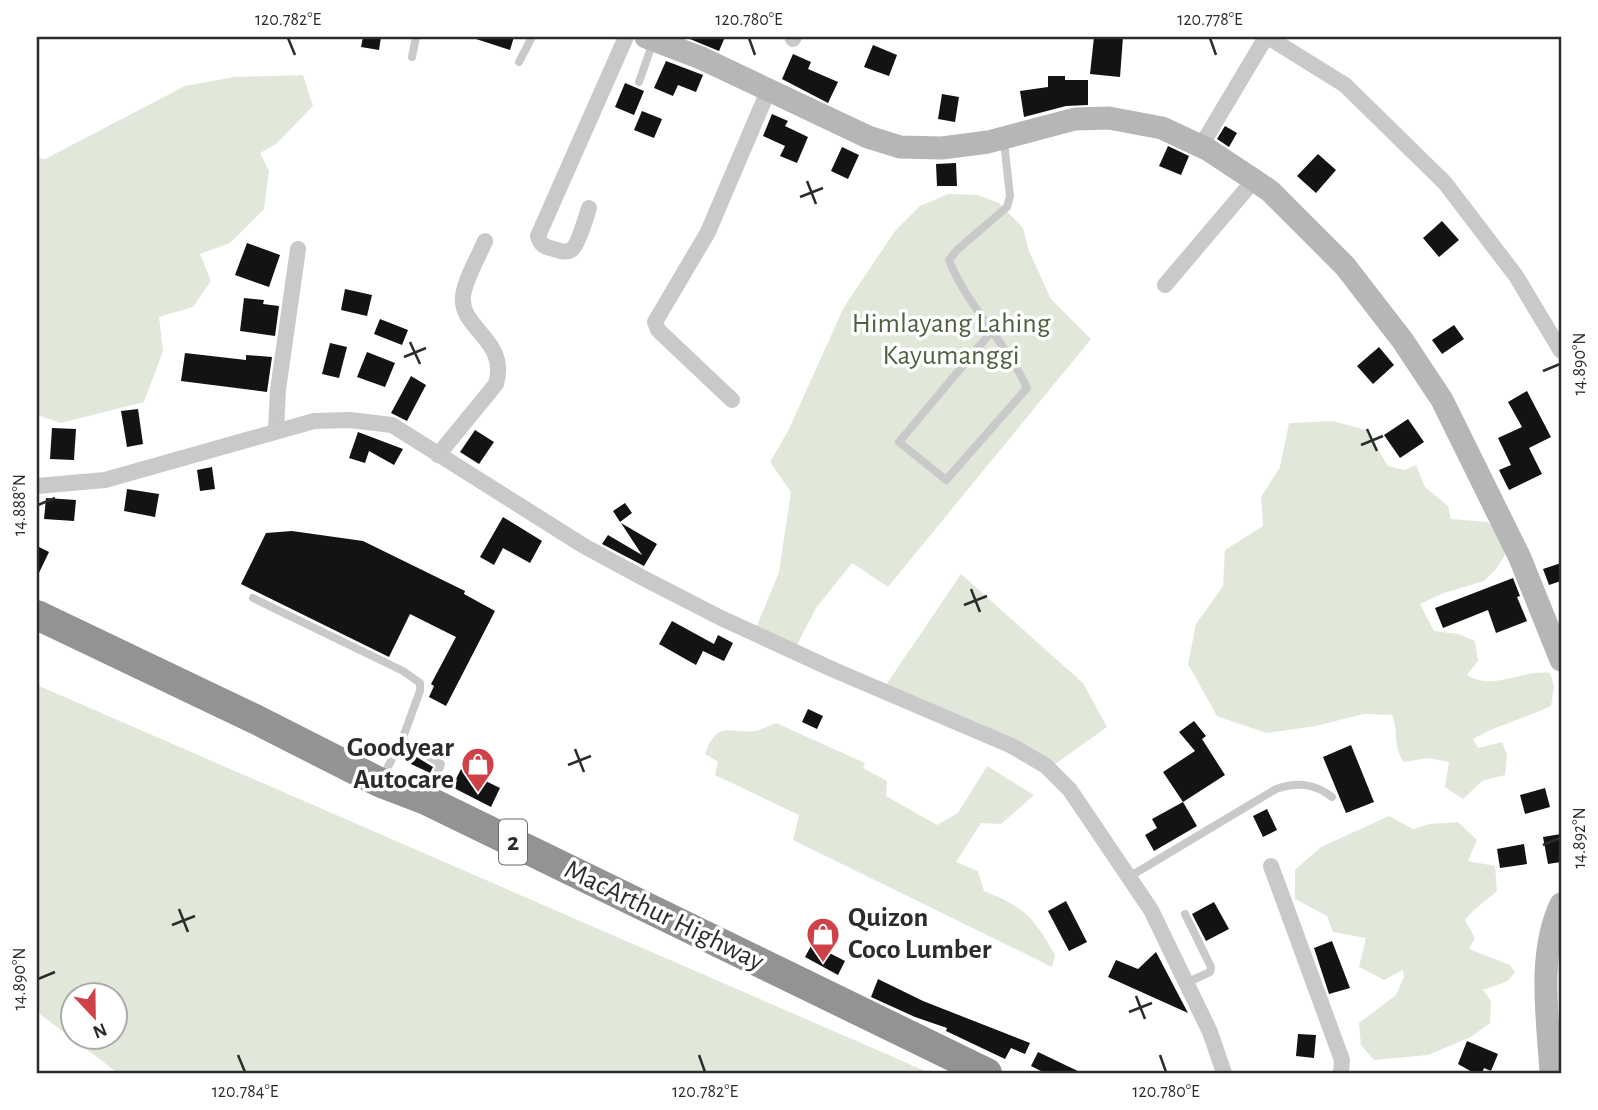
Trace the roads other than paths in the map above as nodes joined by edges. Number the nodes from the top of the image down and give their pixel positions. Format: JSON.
{"nodes":[{"id":1,"x":416,"y":37,"type":"edge"},
{"id":2,"x":532,"y":37,"type":"edge"},
{"id":3,"x":626,"y":37,"type":"edge"},
{"id":4,"x":1267,"y":37,"type":"edge"},
{"id":5,"x":656,"y":39,"type":"edge"},
{"id":6,"x":412,"y":57,"type":"dead end"},
{"id":7,"x":519,"y":62,"type":"dead end"},
{"id":8,"x":639,"y":82,"type":"dead end"},
{"id":9,"x":769,"y":89,"type":"junction"},
{"id":10,"x":1003,"y":138,"type":"junction"},
{"id":11,"x":1201,"y":146,"type":"junction"},
{"id":12,"x":1254,"y":180,"type":"junction"},
{"id":13,"x":589,"y":208,"type":"dead end"},
{"id":14,"x":485,"y":241,"type":"dead end"},
{"id":15,"x":298,"y":249,"type":"dead end"},
{"id":16,"x":1165,"y":285,"type":"dead end"},
{"id":17,"x":992,"y":331,"type":"junction"},
{"id":18,"x":1561,"y":351,"type":"edge"},
{"id":19,"x":732,"y":400,"type":"dead end"},
{"id":20,"x":276,"y":430,"type":"junction"},
{"id":21,"x":438,"y":455,"type":"junction"},
{"id":22,"x":37,"y":486,"type":"edge"},
{"id":23,"x":253,"y":598,"type":"dead end"},
{"id":24,"x":37,"y":615,"type":"edge"},
{"id":25,"x":1561,"y":660,"type":"edge"},
{"id":26,"x":402,"y":740,"type":"junction"},
{"id":27,"x":379,"y":782,"type":"junction"},
{"id":28,"x":1332,"y":797,"type":"dead end"},
{"id":29,"x":426,"y":800,"type":"junction"},
{"id":30,"x":1271,"y":866,"type":"dead end"},
{"id":31,"x":1129,"y":877,"type":"junction"},
{"id":32,"x":1561,"y":904,"type":"edge"},
{"id":33,"x":1185,"y":914,"type":"dead end"},
{"id":34,"x":1186,"y":983,"type":"junction"},
{"id":35,"x":987,"y":1073,"type":"edge"},
{"id":36,"x":1224,"y":1073,"type":"edge"},
{"id":37,"x":1341,"y":1073,"type":"edge"},
{"id":38,"x":1551,"y":1073,"type":"edge"}],
"edges":[{"from":1,"to":6,"type":"lane"},
{"from":2,"to":7,"type":"lane"},
{"from":3,"to":13,"type":"street"},
{"from":4,"to":11,"type":"street"},
{"from":4,"to":18,"type":"street"},
{"from":5,"to":8,"type":"lane"},
{"from":5,"to":9,"type":"street"},
{"from":9,"to":10,"type":"street"},
{"from":9,"to":19,"type":"street"},
{"from":10,"to":11,"type":"street"},
{"from":10,"to":17,"type":"lane"},
{"from":11,"to":12,"type":"street"},
{"from":12,"to":16,"type":"street"},
{"from":12,"to":25,"type":"street"},
{"from":14,"to":21,"type":"street"},
{"from":15,"to":20,"type":"street"},
{"from":17,"to":17,"type":"lane"},
{"from":20,"to":21,"type":"street"},
{"from":20,"to":22,"type":"street"},
{"from":21,"to":31,"type":"street"},
{"from":23,"to":26,"type":"lane"},
{"from":24,"to":27,"type":"highway","name":"MacArthur Highway","number":"2"},
{"from":26,"to":27,"type":"lane"},
{"from":26,"to":29,"type":"lane"},
{"from":27,"to":29,"type":"highway","name":"MacArthur Highway","number":"2"},
{"from":28,"to":31,"type":"lane"},
{"from":29,"to":35,"type":"highway","name":"MacArthur Highway","number":"2"},
{"from":30,"to":37,"type":"street"},
{"from":31,"to":34,"type":"street"},
{"from":32,"to":38,"type":"street"},
{"from":33,"to":34,"type":"lane"},
{"from":34,"to":36,"type":"street"}]}
